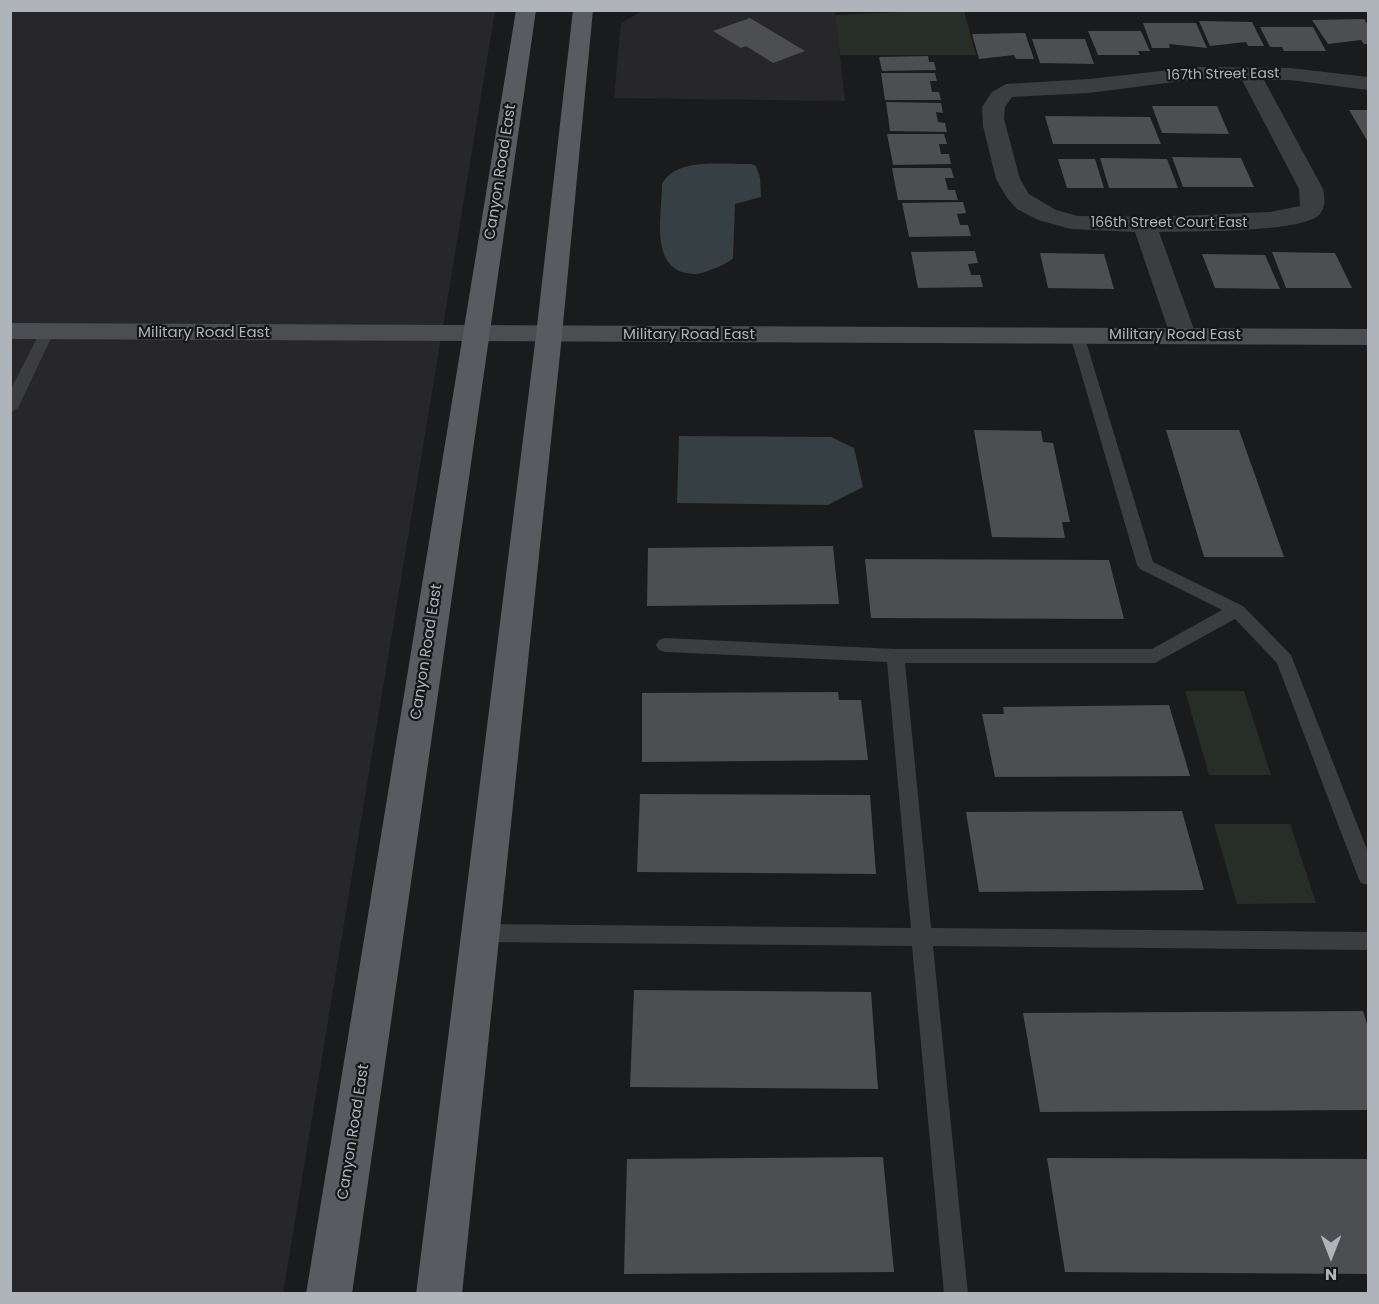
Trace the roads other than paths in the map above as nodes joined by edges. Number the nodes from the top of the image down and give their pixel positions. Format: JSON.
{"nodes":[{"id":1,"x":526,"y":10,"type":"edge"},
{"id":2,"x":582,"y":10,"type":"edge"},
{"id":3,"x":1249,"y":73,"type":"junction"},
{"id":4,"x":1368,"y":84,"type":"edge"},
{"id":5,"x":1039,"y":211,"type":"joint"},
{"id":6,"x":1144,"y":223,"type":"junction"},
{"id":7,"x":10,"y":332,"type":"edge"},
{"id":8,"x":47,"y":332,"type":"junction"},
{"id":9,"x":476,"y":334,"type":"junction"},
{"id":10,"x":549,"y":335,"type":"junction"},
{"id":11,"x":1077,"y":335,"type":"junction"},
{"id":12,"x":1183,"y":335,"type":"junction"},
{"id":13,"x":1368,"y":337,"type":"edge"},
{"id":14,"x":10,"y":408,"type":"edge"},
{"id":15,"x":1237,"y":610,"type":"junction"},
{"id":16,"x":665,"y":645,"type":"dead end"},
{"id":17,"x":895,"y":656,"type":"junction"},
{"id":18,"x":1368,"y":877,"type":"edge"},
{"id":19,"x":480,"y":933,"type":"junction"},
{"id":20,"x":923,"y":937,"type":"junction"},
{"id":21,"x":1368,"y":941,"type":"edge"},
{"id":22,"x":329,"y":1293,"type":"edge"},
{"id":23,"x":439,"y":1293,"type":"edge"},
{"id":24,"x":956,"y":1293,"type":"edge"}],
"edges":[{"from":1,"to":9,"type":"main road","name":"Canyon Road East"},
{"from":2,"to":10,"type":"main road"},
{"from":3,"to":4,"type":"street","name":"167th Street East"},
{"from":3,"to":5,"type":"street","name":"167th Street East"},
{"from":3,"to":6,"type":"street","name":"166th Street Court East"},
{"from":5,"to":6,"type":"street","name":"166th Street Court East"},
{"from":6,"to":12,"type":"street"},
{"from":7,"to":8,"type":"street","name":"Military Road East"},
{"from":8,"to":9,"type":"street","name":"Military Road East"},
{"from":8,"to":14,"type":"lane"},
{"from":9,"to":10,"type":"street","name":"Military Road East"},
{"from":9,"to":22,"type":"main road","name":"Canyon Road East"},
{"from":10,"to":11,"type":"street","name":"Military Road East"},
{"from":10,"to":19,"type":"main road"},
{"from":11,"to":12,"type":"street","name":"Military Road East"},
{"from":11,"to":15,"type":"lane"},
{"from":12,"to":13,"type":"street","name":"Military Road East"},
{"from":15,"to":17,"type":"lane"},
{"from":15,"to":18,"type":"lane"},
{"from":16,"to":17,"type":"lane"},
{"from":17,"to":20,"type":"lane"},
{"from":19,"to":20,"type":"lane"},
{"from":19,"to":23,"type":"main road"},
{"from":20,"to":21,"type":"lane"},
{"from":20,"to":24,"type":"lane"}]}
